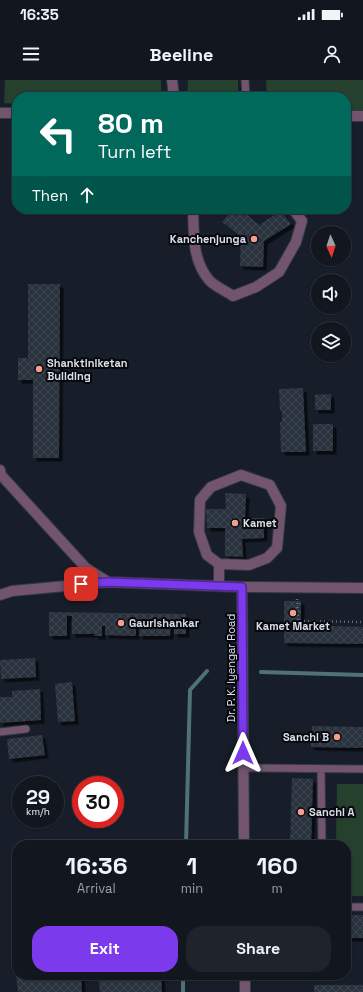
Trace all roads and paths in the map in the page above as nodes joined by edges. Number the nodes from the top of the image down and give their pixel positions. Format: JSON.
{"nodes":[{"id":1,"x":172,"y":80,"type":"edge"},
{"id":2,"x":245,"y":80,"type":"edge"},
{"id":3,"x":173,"y":92,"type":"edge"},
{"id":4,"x":246,"y":92,"type":"edge"},
{"id":5,"x":0,"y":113,"type":"edge"},
{"id":6,"x":12,"y":113,"type":"edge"},
{"id":7,"x":351,"y":116,"type":"edge"},
{"id":8,"x":363,"y":116,"type":"edge"},
{"id":9,"x":193,"y":214,"type":"edge"},
{"id":10,"x":297,"y":214,"type":"edge"},
{"id":11,"x":0,"y":470,"type":"edge"},
{"id":12,"x":219,"y":564,"type":"junction"},
{"id":13,"x":108,"y":582,"type":"junction"},
{"id":14,"x":218,"y":586,"type":"junction"},
{"id":15,"x":242,"y":587,"type":"junction"},
{"id":16,"x":363,"y":588,"type":"edge"},
{"id":17,"x":0,"y":595,"type":"edge"},
{"id":18,"x":297,"y":595,"type":"dead end"},
{"id":19,"x":363,"y":622,"type":"edge"},
{"id":20,"x":26,"y":729,"type":"dead end"},
{"id":21,"x":0,"y":732,"type":"edge"},
{"id":22,"x":243,"y":768,"type":"junction"},
{"id":23,"x":322,"y":769,"type":"junction"},
{"id":24,"x":363,"y":770,"type":"edge"},
{"id":25,"x":244,"y":840,"type":"edge"},
{"id":26,"x":322,"y":840,"type":"edge"},
{"id":27,"x":351,"y":907,"type":"edge"},
{"id":28,"x":363,"y":907,"type":"edge"},
{"id":29,"x":245,"y":980,"type":"edge"},
{"id":30,"x":245,"y":992,"type":"edge"}],
"edges":[{"from":1,"to":3,"type":"street"},
{"from":2,"to":4,"type":"lane"},
{"from":5,"to":6,"type":"street"},
{"from":7,"to":8,"type":"street"},
{"from":9,"to":10,"type":"street"},
{"from":11,"to":13,"type":"street"},
{"from":12,"to":12,"type":"street"},
{"from":12,"to":14,"type":"street"},
{"from":13,"to":14,"type":"street"},
{"from":13,"to":17,"type":"street"},
{"from":14,"to":15,"type":"street"},
{"from":15,"to":16,"type":"street"},
{"from":15,"to":22,"type":"street","name":"Dr. P. K. Iyengar Road"},
{"from":18,"to":19,"type":"path"},
{"from":20,"to":21,"type":"lane"},
{"from":22,"to":23,"type":"lane"},
{"from":22,"to":25,"type":"street","name":"Dr. P. K. Iyengar Road"},
{"from":23,"to":24,"type":"lane"},
{"from":23,"to":26,"type":"lane"},
{"from":27,"to":28,"type":"lane"},
{"from":29,"to":30,"type":"street"}]}
